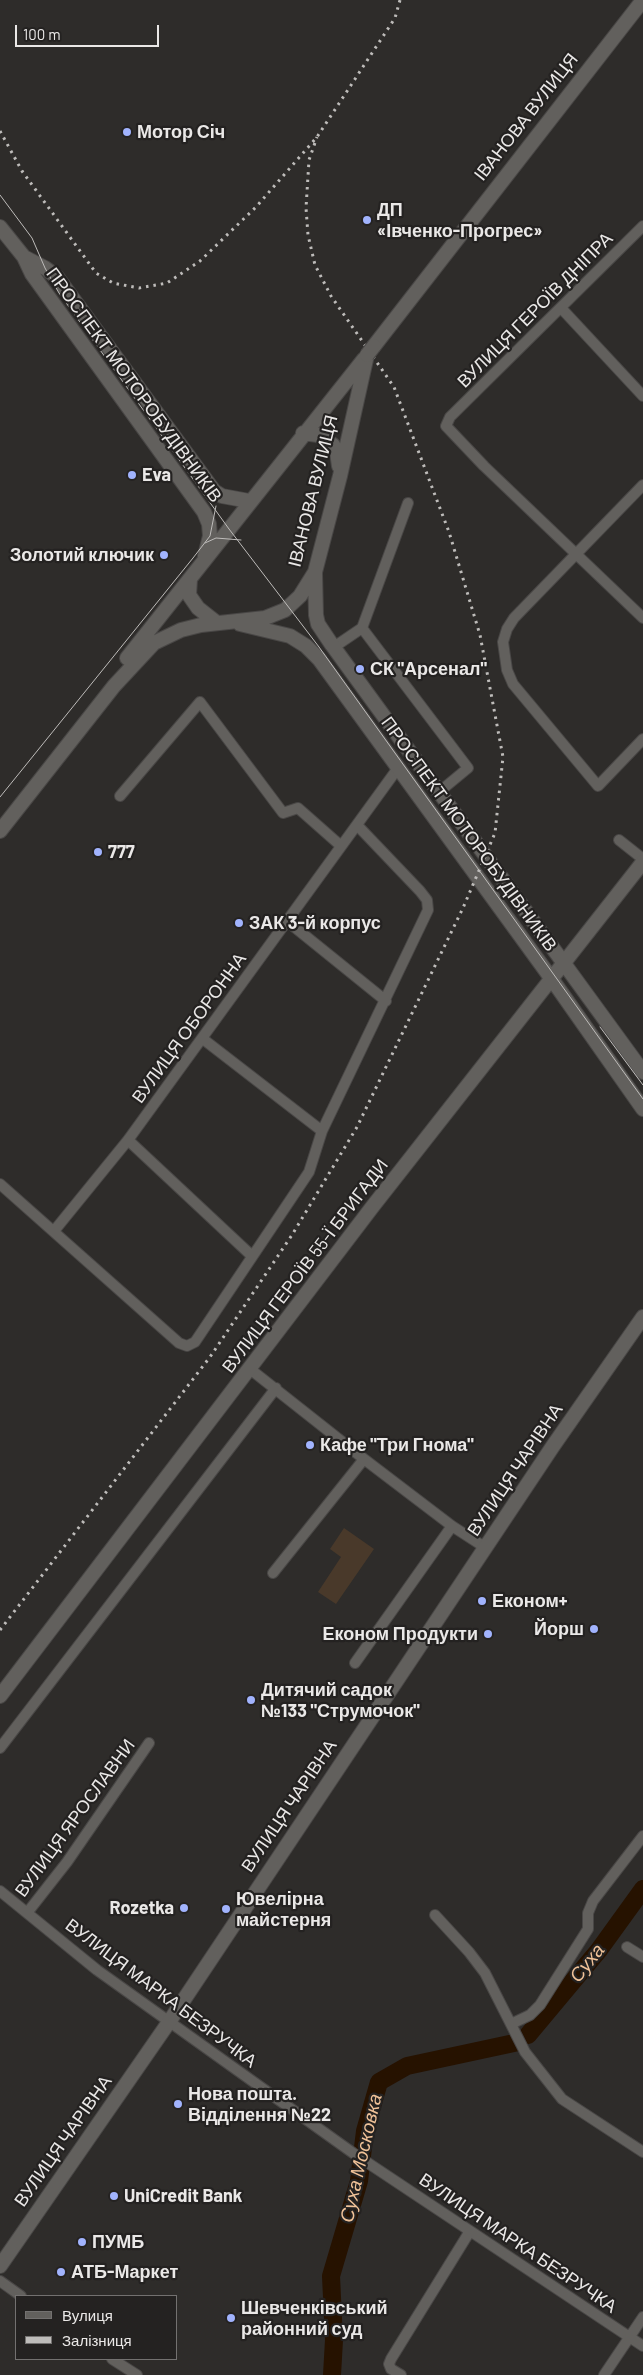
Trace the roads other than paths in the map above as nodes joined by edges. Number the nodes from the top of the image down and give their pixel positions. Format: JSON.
{"nodes":[{"id":1,"x":643,"y":0,"type":"edge"},
{"id":2,"x":643,"y":226,"type":"edge"},
{"id":3,"x":0,"y":227,"type":"edge"},
{"id":4,"x":24,"y":258,"type":"junction"},
{"id":5,"x":68,"y":291,"type":"junction"},
{"id":6,"x":53,"y":304,"type":"junction"},
{"id":7,"x":562,"y":309,"type":"junction"},
{"id":8,"x":371,"y":350,"type":"junction"},
{"id":9,"x":643,"y":396,"type":"edge"},
{"id":10,"x":304,"y":433,"type":"junction"},
{"id":11,"x":340,"y":476,"type":"junction"},
{"id":12,"x":643,"y":486,"type":"edge"},
{"id":13,"x":250,"y":501,"type":"junction"},
{"id":14,"x":408,"y":503,"type":"dead end"},
{"id":15,"x":576,"y":553,"type":"junction"},
{"id":16,"x":202,"y":564,"type":"junction"},
{"id":17,"x":315,"y":572,"type":"junction"},
{"id":18,"x":190,"y":579,"type":"junction"},
{"id":19,"x":643,"y":618,"type":"edge"},
{"id":20,"x":217,"y":623,"type":"junction"},
{"id":21,"x":235,"y":623,"type":"junction"},
{"id":22,"x":362,"y":628,"type":"junction"},
{"id":23,"x":334,"y":647,"type":"junction"},
{"id":24,"x":643,"y":739,"type":"edge"},
{"id":25,"x":398,"y":768,"type":"junction"},
{"id":26,"x":439,"y":792,"type":"junction"},
{"id":27,"x":120,"y":796,"type":"dead end"},
{"id":28,"x":0,"y":818,"type":"edge"},
{"id":29,"x":357,"y":825,"type":"junction"},
{"id":30,"x":0,"y":831,"type":"edge"},
{"id":31,"x":619,"y":840,"type":"dead end"},
{"id":32,"x":341,"y":846,"type":"junction"},
{"id":33,"x":643,"y":861,"type":"edge"},
{"id":34,"x":287,"y":921,"type":"junction"},
{"id":35,"x":565,"y":963,"type":"junction"},
{"id":36,"x":550,"y":978,"type":"junction"},
{"id":37,"x":386,"y":1001,"type":"junction"},
{"id":38,"x":203,"y":1039,"type":"junction"},
{"id":39,"x":643,"y":1072,"type":"edge"},
{"id":40,"x":643,"y":1109,"type":"edge"},
{"id":41,"x":322,"y":1132,"type":"junction"},
{"id":42,"x":128,"y":1140,"type":"junction"},
{"id":43,"x":0,"y":1184,"type":"edge"},
{"id":44,"x":54,"y":1231,"type":"junction"},
{"id":45,"x":252,"y":1256,"type":"junction"},
{"id":46,"x":643,"y":1317,"type":"edge"},
{"id":47,"x":250,"y":1369,"type":"junction"},
{"id":48,"x":276,"y":1388,"type":"junction"},
{"id":49,"x":364,"y":1459,"type":"junction"},
{"id":50,"x":452,"y":1526,"type":"junction"},
{"id":51,"x":486,"y":1548,"type":"junction"},
{"id":52,"x":273,"y":1573,"type":"dead end"},
{"id":53,"x":355,"y":1663,"type":"dead end"},
{"id":54,"x":0,"y":1696,"type":"edge"},
{"id":55,"x":150,"y":1743,"type":"dead end"},
{"id":56,"x":0,"y":1748,"type":"edge"},
{"id":57,"x":643,"y":1836,"type":"edge"},
{"id":58,"x":0,"y":1891,"type":"edge"},
{"id":59,"x":27,"y":1913,"type":"junction"},
{"id":60,"x":435,"y":1915,"type":"dead end"},
{"id":61,"x":627,"y":1947,"type":"dead end"},
{"id":62,"x":643,"y":1957,"type":"edge"},
{"id":63,"x":169,"y":2022,"type":"junction"},
{"id":64,"x":512,"y":2024,"type":"junction"},
{"id":65,"x":643,"y":2152,"type":"edge"},
{"id":66,"x":470,"y":2231,"type":"junction"},
{"id":67,"x":0,"y":2266,"type":"edge"},
{"id":68,"x":0,"y":2281,"type":"edge"},
{"id":69,"x":21,"y":2295,"type":"edge"},
{"id":70,"x":643,"y":2317,"type":"edge"},
{"id":71,"x":629,"y":2337,"type":"junction"},
{"id":72,"x":643,"y":2346,"type":"edge"},
{"id":73,"x":114,"y":2360,"type":"edge"},
{"id":74,"x":137,"y":2375,"type":"edge"},
{"id":75,"x":401,"y":2375,"type":"edge"},
{"id":76,"x":604,"y":2375,"type":"edge"}],
"edges":[{"from":1,"to":8,"type":"main road","name":"ІВАНОВА ВУЛИЦЯ"},
{"from":2,"to":7,"type":"street","name":"ВУЛИЦЯ ГЕРОЇВ ДНІПРА"},
{"from":3,"to":4,"type":"main road","name":"ПРОСПЕКТ МОТОРОБУДІВНИКІВ"},
{"from":4,"to":5,"type":"main road","name":"ПРОСПЕКТ МОТОРОБУДІВНИКІВ"},
{"from":4,"to":6,"type":"main road","name":"ПРОСПЕКТ МОТОРОБУДІВНИКІВ"},
{"from":5,"to":6,"type":"main road"},
{"from":5,"to":13,"type":"main road","name":"ПРОСПЕКТ МОТОРОБУДІВНИКІВ"},
{"from":6,"to":16,"type":"main road","name":"ПРОСПЕКТ МОТОРОБУДІВНИКІВ"},
{"from":7,"to":9,"type":"street"},
{"from":7,"to":15,"type":"street","name":"ВУЛИЦЯ ГЕРОЇВ ДНІПРА"},
{"from":8,"to":10,"type":"main road","name":"ІВАНОВА ВУЛИЦЯ"},
{"from":8,"to":11,"type":"main road","name":"ІВАНОВА ВУЛИЦЯ"},
{"from":10,"to":11,"type":"main road"},
{"from":10,"to":13,"type":"main road","name":"ІВАНОВА ВУЛИЦЯ"},
{"from":11,"to":17,"type":"main road","name":"ІВАНОВА ВУЛИЦЯ"},
{"from":12,"to":15,"type":"street"},
{"from":13,"to":16,"type":"main road","name":"ІВАНОВА ВУЛИЦЯ"},
{"from":14,"to":22,"type":"street"},
{"from":15,"to":19,"type":"street"},
{"from":15,"to":24,"type":"street"},
{"from":16,"to":18,"type":"main road","name":"ІВАНОВА ВУЛИЦЯ"},
{"from":17,"to":21,"type":"main road","name":"ІВАНОВА ВУЛИЦЯ"},
{"from":17,"to":23,"type":"main road","name":"ПРОСПЕКТ МОТОРОБУДІВНИКІВ"},
{"from":18,"to":20,"type":"main road"},
{"from":18,"to":28,"type":"main road","name":"ІВАНОВА ВУЛИЦЯ"},
{"from":20,"to":21,"type":"main road","name":"ІВАНОВА ВУЛИЦЯ"},
{"from":20,"to":30,"type":"main road","name":"ІВАНОВА ВУЛИЦЯ"},
{"from":21,"to":25,"type":"main road","name":"ПРОСПЕКТ МОТОРОБУДІВНИКІВ"},
{"from":22,"to":23,"type":"street"},
{"from":22,"to":26,"type":"street"},
{"from":23,"to":26,"type":"main road","name":"ПРОСПЕКТ МОТОРОБУДІВНИКІВ"},
{"from":25,"to":29,"type":"street","name":"ВУЛИЦЯ ОБОРОННА"},
{"from":25,"to":36,"type":"main road","name":"ПРОСПЕКТ МОТОРОБУДІВНИКІВ"},
{"from":26,"to":35,"type":"main road","name":"ПРОСПЕКТ МОТОРОБУДІВНИКІВ"},
{"from":27,"to":32,"type":"street"},
{"from":29,"to":32,"type":"street","name":"ВУЛИЦЯ ОБОРОННА"},
{"from":29,"to":37,"type":"street"},
{"from":31,"to":33,"type":"street"},
{"from":32,"to":34,"type":"street","name":"ВУЛИЦЯ ОБОРОННА"},
{"from":33,"to":35,"type":"main road","name":"ВУЛИЦЯ ГЕРОЇВ 55-Ї БРИГАДИ"},
{"from":34,"to":37,"type":"street"},
{"from":34,"to":38,"type":"street","name":"ВУЛИЦЯ ОБОРОННА"},
{"from":35,"to":36,"type":"main road","name":"ВУЛИЦЯ ГЕРОЇВ 55-Ї БРИГАДИ"},
{"from":35,"to":39,"type":"main road","name":"ПРОСПЕКТ МОТОРОБУДІВНИКІВ"},
{"from":36,"to":40,"type":"main road","name":"ПРОСПЕКТ МОТОРОБУДІВНИКІВ"},
{"from":36,"to":47,"type":"main road","name":"ВУЛИЦЯ ГЕРОЇВ 55-Ї БРИГАДИ"},
{"from":37,"to":41,"type":"street"},
{"from":38,"to":41,"type":"street"},
{"from":38,"to":42,"type":"street","name":"ВУЛИЦЯ ОБОРОННА"},
{"from":41,"to":45,"type":"street"},
{"from":42,"to":44,"type":"street","name":"ВУЛИЦЯ ОБОРОННА"},
{"from":42,"to":45,"type":"street"},
{"from":43,"to":44,"type":"street"},
{"from":44,"to":45,"type":"street"},
{"from":46,"to":51,"type":"main road","name":"ВУЛИЦЯ ЧАРІВНА"},
{"from":47,"to":48,"type":"street"},
{"from":47,"to":54,"type":"main road","name":"ВУЛИЦЯ ГЕРОЇВ 55-Ї БРИГАДИ"},
{"from":48,"to":49,"type":"street"},
{"from":48,"to":56,"type":"street"},
{"from":49,"to":50,"type":"street"},
{"from":49,"to":52,"type":"street"},
{"from":50,"to":51,"type":"street"},
{"from":50,"to":53,"type":"street"},
{"from":51,"to":63,"type":"main road","name":"ВУЛИЦЯ ЧАРІВНА"},
{"from":55,"to":59,"type":"street","name":"ВУЛИЦЯ ЯРОСЛАВНИ"},
{"from":57,"to":64,"type":"street"},
{"from":58,"to":59,"type":"street","name":"ВУЛИЦЯ МАРКА БЕЗРУЧКА"},
{"from":59,"to":63,"type":"street","name":"ВУЛИЦЯ МАРКА БЕЗРУЧКА"},
{"from":60,"to":64,"type":"street"},
{"from":61,"to":62,"type":"street"},
{"from":63,"to":66,"type":"street","name":"ВУЛИЦЯ МАРКА БЕЗРУЧКА"},
{"from":63,"to":67,"type":"main road","name":"ВУЛИЦЯ ЧАРІВНА"},
{"from":64,"to":65,"type":"street"},
{"from":66,"to":71,"type":"street","name":"ВУЛИЦЯ МАРКА БЕЗРУЧКА"},
{"from":66,"to":75,"type":"street"},
{"from":68,"to":69,"type":"street"},
{"from":70,"to":71,"type":"street"},
{"from":71,"to":72,"type":"street","name":"ВУЛИЦЯ МАРКА БЕЗРУЧКА"},
{"from":71,"to":76,"type":"street"},
{"from":73,"to":74,"type":"street"}]}
